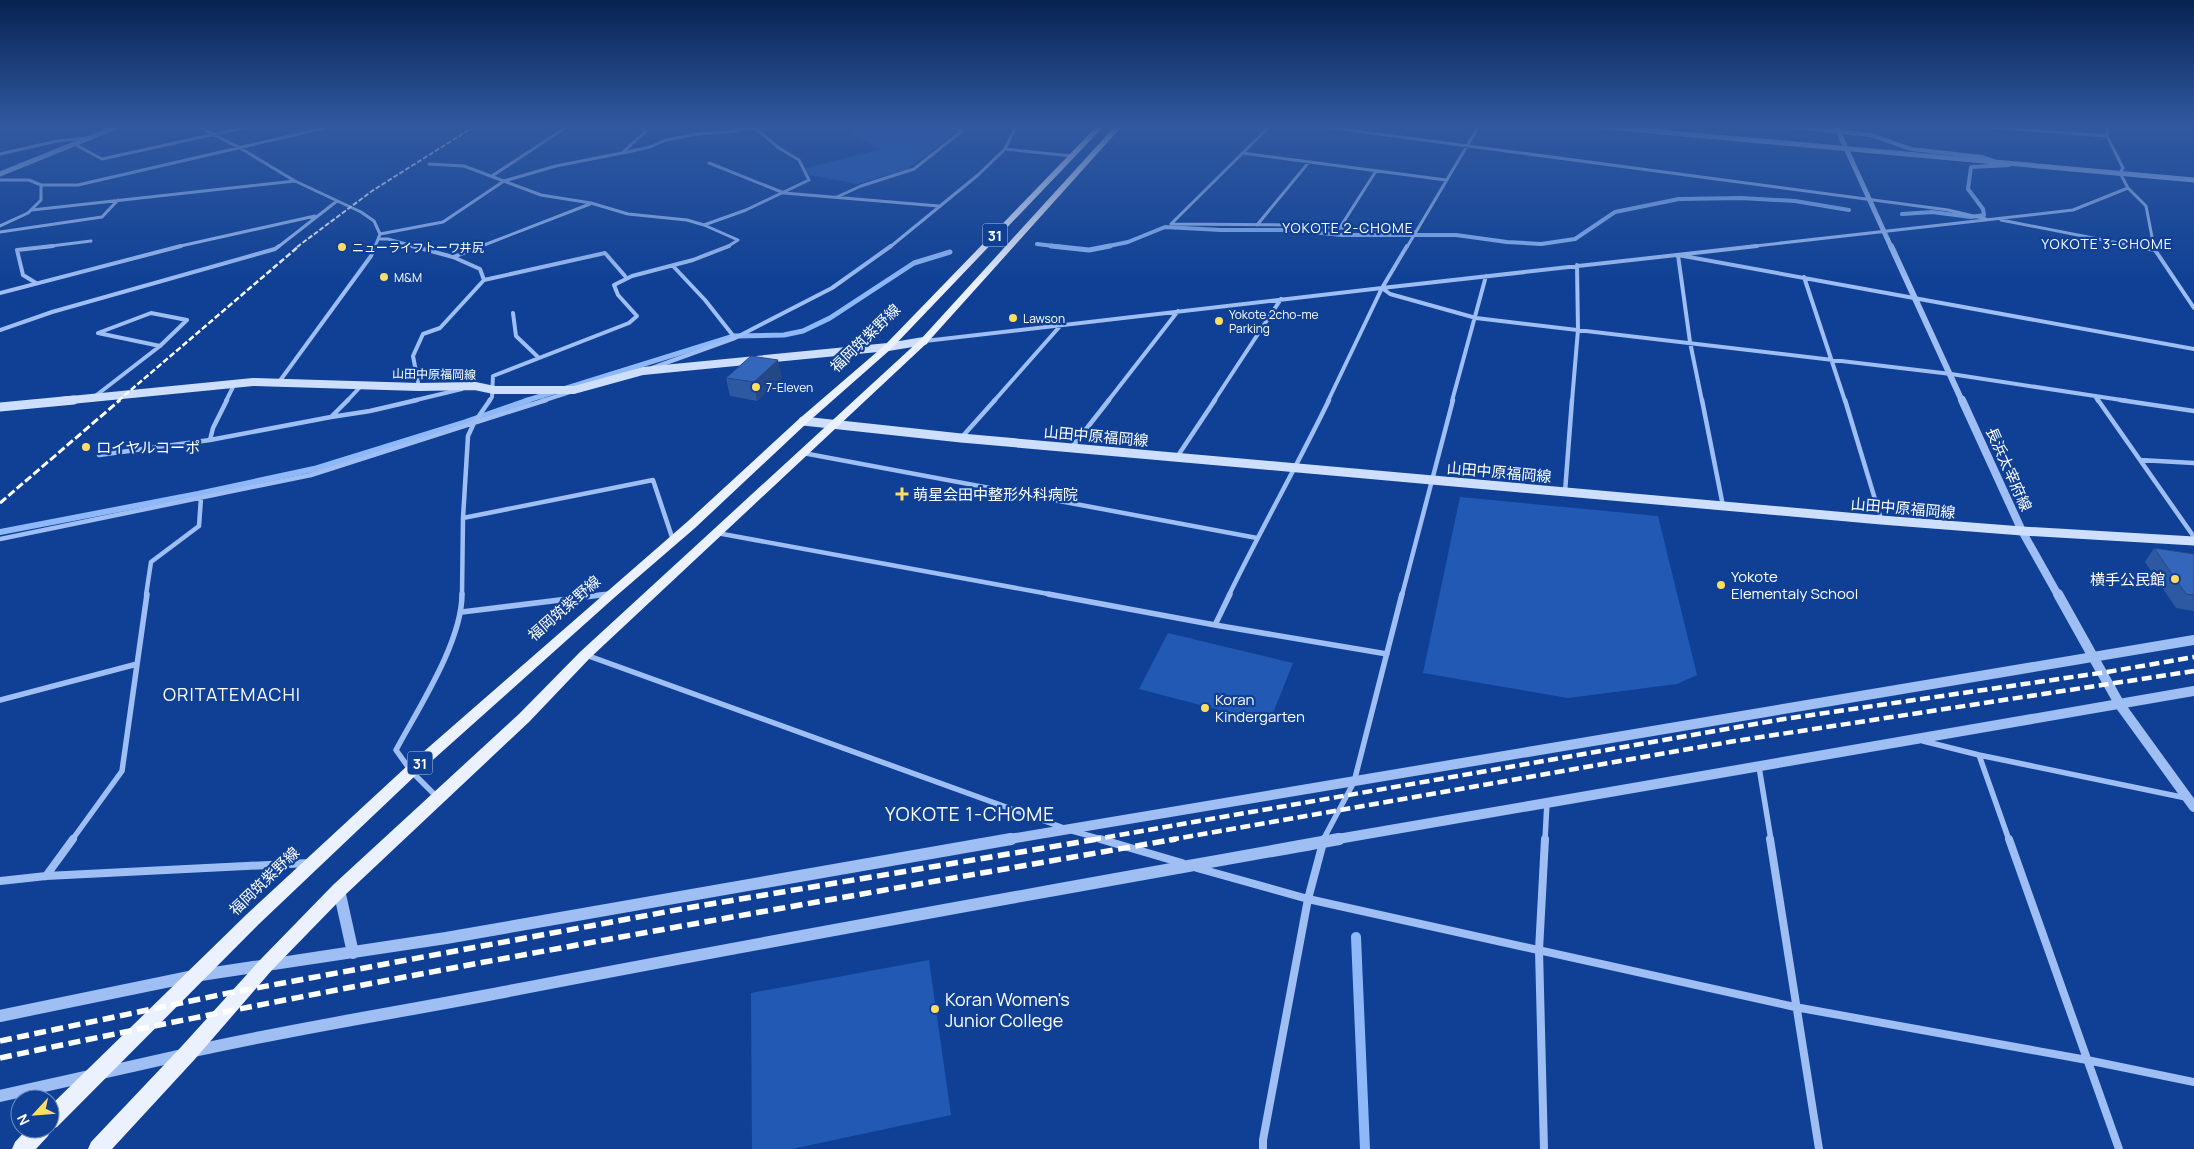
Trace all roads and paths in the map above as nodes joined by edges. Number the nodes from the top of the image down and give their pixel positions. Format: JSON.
{"nodes":[{"id":1,"x":110,"y":178,"type":"edge"},
{"id":2,"x":289,"y":178,"type":"edge"},
{"id":3,"x":496,"y":178,"type":"edge"},
{"id":4,"x":516,"y":178,"type":"edge"},
{"id":5,"x":746,"y":178,"type":"edge"},
{"id":6,"x":808,"y":178,"type":"edge"},
{"id":7,"x":887,"y":178,"type":"edge"},
{"id":8,"x":975,"y":178,"type":"edge"},
{"id":9,"x":1051,"y":178,"type":"edge"},
{"id":10,"x":1072,"y":178,"type":"edge"},
{"id":11,"x":1218,"y":178,"type":"edge"},
{"id":12,"x":1296,"y":178,"type":"edge"},
{"id":13,"x":1372,"y":178,"type":"edge"},
{"id":14,"x":1427,"y":178,"type":"edge"},
{"id":15,"x":1700,"y":178,"type":"edge"},
{"id":16,"x":1860,"y":178,"type":"edge"},
{"id":17,"x":2122,"y":178,"type":"edge"},
{"id":18,"x":2169,"y":178,"type":"edge"},
{"id":19,"x":0,"y":180,"type":"edge"},
{"id":20,"x":1446,"y":180,"type":"joint"},
{"id":21,"x":2194,"y":180,"type":"edge"},
{"id":22,"x":295,"y":181,"type":"junction"},
{"id":23,"x":504,"y":181,"type":"junction"},
{"id":24,"x":41,"y":186,"type":"junction"},
{"id":25,"x":2128,"y":188,"type":"junction"},
{"id":26,"x":784,"y":193,"type":"junction"},
{"id":27,"x":834,"y":198,"type":"junction"},
{"id":28,"x":118,"y":200,"type":"junction"},
{"id":29,"x":1870,"y":200,"type":"junction"},
{"id":30,"x":337,"y":201,"type":"junction"},
{"id":31,"x":591,"y":203,"type":"junction"},
{"id":32,"x":940,"y":206,"type":"junction"},
{"id":33,"x":32,"y":210,"type":"junction"},
{"id":34,"x":318,"y":216,"type":"junction"},
{"id":35,"x":1996,"y":219,"type":"junction"},
{"id":36,"x":1989,"y":220,"type":"junction"},
{"id":37,"x":704,"y":225,"type":"junction"},
{"id":38,"x":1257,"y":225,"type":"junction"},
{"id":39,"x":0,"y":226,"type":"edge"},
{"id":40,"x":1339,"y":229,"type":"junction"},
{"id":41,"x":1885,"y":230,"type":"junction"},
{"id":42,"x":0,"y":232,"type":"edge"},
{"id":43,"x":1414,"y":233,"type":"junction"},
{"id":44,"x":379,"y":236,"type":"junction"},
{"id":45,"x":91,"y":241,"type":"dead end"},
{"id":46,"x":2155,"y":250,"type":"junction"},
{"id":47,"x":1678,"y":255,"type":"junction"},
{"id":48,"x":453,"y":257,"type":"junction"},
{"id":49,"x":673,"y":266,"type":"junction"},
{"id":50,"x":1576,"y":266,"type":"junction"},
{"id":51,"x":626,"y":276,"type":"junction"},
{"id":52,"x":1486,"y":276,"type":"junction"},
{"id":53,"x":1804,"y":278,"type":"junction"},
{"id":54,"x":484,"y":280,"type":"junction"},
{"id":55,"x":36,"y":283,"type":"junction"},
{"id":56,"x":1382,"y":288,"type":"junction"},
{"id":57,"x":0,"y":293,"type":"edge"},
{"id":58,"x":1916,"y":298,"type":"junction"},
{"id":59,"x":1281,"y":299,"type":"junction"},
{"id":60,"x":2194,"y":308,"type":"edge"},
{"id":61,"x":1178,"y":311,"type":"junction"},
{"id":62,"x":514,"y":313,"type":"dead end"},
{"id":63,"x":1476,"y":318,"type":"junction"},
{"id":64,"x":1062,"y":324,"type":"junction"},
{"id":65,"x":0,"y":330,"type":"edge"},
{"id":66,"x":1578,"y":330,"type":"junction"},
{"id":67,"x":734,"y":338,"type":"junction"},
{"id":68,"x":924,"y":341,"type":"junction"},
{"id":69,"x":1690,"y":342,"type":"junction"},
{"id":70,"x":160,"y":346,"type":"junction"},
{"id":71,"x":888,"y":347,"type":"junction"},
{"id":72,"x":2194,"y":349,"type":"edge"},
{"id":73,"x":538,"y":357,"type":"junction"},
{"id":74,"x":1832,"y":358,"type":"junction"},
{"id":75,"x":643,"y":371,"type":"junction"},
{"id":76,"x":1951,"y":374,"type":"junction"},
{"id":77,"x":279,"y":382,"type":"junction"},
{"id":78,"x":235,"y":383,"type":"junction"},
{"id":79,"x":363,"y":384,"type":"junction"},
{"id":80,"x":475,"y":386,"type":"junction"},
{"id":81,"x":419,"y":387,"type":"junction"},
{"id":82,"x":572,"y":390,"type":"junction"},
{"id":83,"x":493,"y":393,"type":"junction"},
{"id":84,"x":2095,"y":396,"type":"junction"},
{"id":85,"x":92,"y":399,"type":"junction"},
{"id":86,"x":0,"y":407,"type":"edge"},
{"id":87,"x":2194,"y":411,"type":"edge"},
{"id":88,"x":331,"y":417,"type":"junction"},
{"id":89,"x":476,"y":421,"type":"junction"},
{"id":90,"x":803,"y":421,"type":"junction"},
{"id":91,"x":831,"y":425,"type":"junction"},
{"id":92,"x":961,"y":438,"type":"junction"},
{"id":93,"x":210,"y":440,"type":"junction"},
{"id":94,"x":1072,"y":447,"type":"junction"},
{"id":95,"x":803,"y":453,"type":"junction"},
{"id":96,"x":99,"y":455,"type":"dead end"},
{"id":97,"x":1177,"y":457,"type":"junction"},
{"id":98,"x":2140,"y":460,"type":"junction"},
{"id":99,"x":2194,"y":463,"type":"edge"},
{"id":100,"x":1297,"y":467,"type":"junction"},
{"id":101,"x":1431,"y":481,"type":"junction"},
{"id":102,"x":1565,"y":492,"type":"junction"},
{"id":103,"x":201,"y":498,"type":"junction"},
{"id":104,"x":1723,"y":506,"type":"junction"},
{"id":105,"x":463,"y":518,"type":"junction"},
{"id":106,"x":1881,"y":520,"type":"junction"},
{"id":107,"x":2022,"y":531,"type":"junction"},
{"id":108,"x":717,"y":533,"type":"junction"},
{"id":109,"x":2194,"y":536,"type":"edge"},
{"id":110,"x":1257,"y":538,"type":"junction"},
{"id":111,"x":0,"y":539,"type":"edge"},
{"id":112,"x":673,"y":540,"type":"junction"},
{"id":113,"x":2194,"y":541,"type":"edge"},
{"id":114,"x":610,"y":594,"type":"junction"},
{"id":115,"x":462,"y":612,"type":"junction"},
{"id":116,"x":1215,"y":625,"type":"junction"},
{"id":117,"x":2194,"y":640,"type":"edge"},
{"id":118,"x":1387,"y":654,"type":"junction"},
{"id":119,"x":585,"y":655,"type":"junction"},
{"id":120,"x":2093,"y":657,"type":"junction"},
{"id":121,"x":137,"y":664,"type":"junction"},
{"id":122,"x":2194,"y":691,"type":"edge"},
{"id":123,"x":0,"y":700,"type":"edge"},
{"id":124,"x":2120,"y":705,"type":"junction"},
{"id":125,"x":1916,"y":739,"type":"junction"},
{"id":126,"x":1979,"y":755,"type":"junction"},
{"id":127,"x":1758,"y":765,"type":"junction"},
{"id":128,"x":411,"y":771,"type":"junction"},
{"id":129,"x":1354,"y":782,"type":"junction"},
{"id":130,"x":438,"y":798,"type":"junction"},
{"id":131,"x":2191,"y":799,"type":"edge"},
{"id":132,"x":1547,"y":802,"type":"junction"},
{"id":133,"x":2194,"y":807,"type":"edge"},
{"id":134,"x":1068,"y":830,"type":"junction"},
{"id":135,"x":1322,"y":842,"type":"junction"},
{"id":136,"x":312,"y":862,"type":"junction"},
{"id":137,"x":1192,"y":866,"type":"junction"},
{"id":138,"x":46,"y":876,"type":"junction"},
{"id":139,"x":0,"y":882,"type":"edge"},
{"id":140,"x":339,"y":890,"type":"junction"},
{"id":141,"x":1308,"y":899,"type":"junction"},
{"id":142,"x":1539,"y":950,"type":"junction"},
{"id":143,"x":353,"y":953,"type":"junction"},
{"id":144,"x":266,"y":965,"type":"junction"},
{"id":145,"x":194,"y":976,"type":"junction"},
{"id":146,"x":1795,"y":1006,"type":"junction"},
{"id":147,"x":0,"y":1016,"type":"edge"},
{"id":148,"x":188,"y":1053,"type":"junction"},
{"id":149,"x":2087,"y":1060,"type":"junction"},
{"id":150,"x":93,"y":1076,"type":"junction"},
{"id":151,"x":2194,"y":1082,"type":"edge"},
{"id":152,"x":0,"y":1096,"type":"edge"},
{"id":153,"x":60,"y":1110,"type":"edge"},
{"id":154,"x":32,"y":1139,"type":"edge"},
{"id":155,"x":22,"y":1149,"type":"edge"},
{"id":156,"x":98,"y":1149,"type":"edge"},
{"id":157,"x":1263,"y":1149,"type":"edge"},
{"id":158,"x":1544,"y":1149,"type":"edge"},
{"id":159,"x":1819,"y":1149,"type":"edge"},
{"id":160,"x":2119,"y":1149,"type":"edge"}],
"edges":[{"from":1,"to":24,"type":"street"},
{"from":2,"to":22,"type":"street"},
{"from":3,"to":23,"type":"street"},
{"from":4,"to":23,"type":"street"},
{"from":5,"to":26,"type":"street"},
{"from":6,"to":26,"type":"street"},
{"from":7,"to":27,"type":"street"},
{"from":8,"to":32,"type":"street"},
{"from":9,"to":71,"type":"main road","name":"福岡筑紫野線","number":"31"},
{"from":10,"to":68,"type":"main road","number":"31"},
{"from":11,"to":38,"type":"street"},
{"from":12,"to":38,"type":"street"},
{"from":13,"to":40,"type":"street"},
{"from":14,"to":20,"type":"street"},
{"from":15,"to":29,"type":"street"},
{"from":16,"to":29,"type":"street","name":"長浜太宰府線"},
{"from":17,"to":25,"type":"street"},
{"from":18,"to":21,"type":"street"},
{"from":19,"to":24,"type":"street"},
{"from":20,"to":43,"type":"street"},
{"from":22,"to":28,"type":"street"},
{"from":22,"to":30,"type":"street"},
{"from":23,"to":31,"type":"street"},
{"from":23,"to":44,"type":"street"},
{"from":24,"to":33,"type":"street"},
{"from":25,"to":35,"type":"street"},
{"from":25,"to":46,"type":"street"},
{"from":26,"to":27,"type":"street"},
{"from":26,"to":37,"type":"street"},
{"from":27,"to":32,"type":"street"},
{"from":28,"to":33,"type":"street"},
{"from":28,"to":42,"type":"street"},
{"from":29,"to":36,"type":"street"},
{"from":29,"to":41,"type":"street","name":"長浜太宰府線"},
{"from":30,"to":34,"type":"street"},
{"from":30,"to":44,"type":"street"},
{"from":31,"to":37,"type":"street"},
{"from":31,"to":48,"type":"street"},
{"from":32,"to":67,"type":"street"},
{"from":33,"to":39,"type":"street"},
{"from":34,"to":55,"type":"street"},
{"from":34,"to":65,"type":"street"},
{"from":35,"to":36,"type":"street"},
{"from":35,"to":46,"type":"street"},
{"from":36,"to":41,"type":"street"},
{"from":37,"to":49,"type":"street"},
{"from":38,"to":40,"type":"street"},
{"from":40,"to":43,"type":"street"},
{"from":41,"to":47,"type":"street"},
{"from":41,"to":58,"type":"street","name":"長浜太宰府線"},
{"from":43,"to":56,"type":"street"},
{"from":44,"to":48,"type":"street"},
{"from":44,"to":77,"type":"street"},
{"from":45,"to":55,"type":"street"},
{"from":46,"to":60,"type":"street"},
{"from":47,"to":50,"type":"street"},
{"from":47,"to":53,"type":"street"},
{"from":47,"to":69,"type":"street"},
{"from":48,"to":54,"type":"street"},
{"from":49,"to":51,"type":"street"},
{"from":49,"to":67,"type":"street"},
{"from":50,"to":52,"type":"street"},
{"from":50,"to":66,"type":"street"},
{"from":51,"to":54,"type":"street"},
{"from":51,"to":73,"type":"street"},
{"from":52,"to":56,"type":"street"},
{"from":52,"to":63,"type":"street"},
{"from":53,"to":58,"type":"street"},
{"from":53,"to":74,"type":"street"},
{"from":54,"to":81,"type":"street"},
{"from":55,"to":57,"type":"street"},
{"from":56,"to":59,"type":"street"},
{"from":56,"to":63,"type":"street"},
{"from":56,"to":100,"type":"street"},
{"from":58,"to":72,"type":"street"},
{"from":58,"to":76,"type":"street","name":"長浜太宰府線"},
{"from":59,"to":61,"type":"street"},
{"from":59,"to":97,"type":"street"},
{"from":61,"to":64,"type":"street"},
{"from":61,"to":94,"type":"street"},
{"from":62,"to":73,"type":"street"},
{"from":63,"to":66,"type":"street"},
{"from":63,"to":101,"type":"street"},
{"from":64,"to":68,"type":"street"},
{"from":64,"to":92,"type":"street"},
{"from":66,"to":69,"type":"street"},
{"from":66,"to":102,"type":"street"},
{"from":67,"to":75,"type":"street"},
{"from":68,"to":71,"type":"main road","name":"山田中原福岡線"},
{"from":68,"to":91,"type":"main road","number":"31"},
{"from":69,"to":74,"type":"street"},
{"from":69,"to":104,"type":"street"},
{"from":70,"to":70,"type":"street"},
{"from":70,"to":85,"type":"street"},
{"from":71,"to":75,"type":"main road","name":"山田中原福岡線"},
{"from":71,"to":90,"type":"main road","name":"福岡筑紫野線","number":"31"},
{"from":73,"to":83,"type":"street"},
{"from":74,"to":76,"type":"street"},
{"from":74,"to":106,"type":"street"},
{"from":75,"to":82,"type":"main road","name":"山田中原福岡線"},
{"from":76,"to":84,"type":"street"},
{"from":76,"to":107,"type":"street","name":"長浜太宰府線"},
{"from":77,"to":78,"type":"main road","name":"山田中原福岡線"},
{"from":77,"to":79,"type":"main road","name":"山田中原福岡線"},
{"from":78,"to":85,"type":"main road","name":"山田中原福岡線"},
{"from":78,"to":93,"type":"street"},
{"from":79,"to":81,"type":"main road","name":"山田中原福岡線"},
{"from":79,"to":88,"type":"street"},
{"from":80,"to":81,"type":"main road","name":"山田中原福岡線"},
{"from":80,"to":83,"type":"main road","name":"山田中原福岡線"},
{"from":80,"to":88,"type":"street"},
{"from":82,"to":83,"type":"main road","name":"山田中原福岡線"},
{"from":82,"to":89,"type":"street"},
{"from":83,"to":89,"type":"street"},
{"from":84,"to":87,"type":"street"},
{"from":84,"to":98,"type":"street"},
{"from":85,"to":86,"type":"main road","name":"山田中原福岡線"},
{"from":88,"to":93,"type":"street"},
{"from":89,"to":103,"type":"street"},
{"from":89,"to":105,"type":"street"},
{"from":90,"to":91,"type":"main road","name":"山田中原福岡線"},
{"from":90,"to":112,"type":"main road","name":"福岡筑紫野線","number":"31"},
{"from":91,"to":92,"type":"main road","name":"山田中原福岡線"},
{"from":91,"to":95,"type":"main road","number":"31"},
{"from":92,"to":94,"type":"main road","name":"山田中原福岡線"},
{"from":93,"to":96,"type":"street"},
{"from":94,"to":97,"type":"main road","name":"山田中原福岡線"},
{"from":95,"to":108,"type":"main road","number":"31"},
{"from":95,"to":110,"type":"street"},
{"from":97,"to":100,"type":"main road","name":"山田中原福岡線"},
{"from":98,"to":99,"type":"street"},
{"from":98,"to":109,"type":"street"},
{"from":100,"to":101,"type":"main road","name":"山田中原福岡線"},
{"from":100,"to":110,"type":"street"},
{"from":101,"to":102,"type":"main road","name":"山田中原福岡線"},
{"from":101,"to":118,"type":"street"},
{"from":102,"to":104,"type":"main road","name":"山田中原福岡線"},
{"from":103,"to":111,"type":"street"},
{"from":103,"to":121,"type":"street"},
{"from":104,"to":106,"type":"main road","name":"山田中原福岡線"},
{"from":105,"to":112,"type":"street"},
{"from":105,"to":115,"type":"street"},
{"from":106,"to":107,"type":"main road","name":"山田中原福岡線"},
{"from":107,"to":113,"type":"main road","name":"山田中原福岡線"},
{"from":107,"to":120,"type":"street","name":"長浜太宰府線"},
{"from":108,"to":116,"type":"street"},
{"from":108,"to":119,"type":"main road","number":"31"},
{"from":110,"to":116,"type":"street"},
{"from":112,"to":114,"type":"main road","name":"福岡筑紫野線","number":"31"},
{"from":114,"to":115,"type":"street"},
{"from":114,"to":128,"type":"main road","name":"福岡筑紫野線","number":"31"},
{"from":115,"to":128,"type":"street"},
{"from":116,"to":118,"type":"street"},
{"from":117,"to":120,"type":"street"},
{"from":118,"to":129,"type":"street"},
{"from":119,"to":130,"type":"main road","number":"31"},
{"from":119,"to":134,"type":"street"},
{"from":120,"to":124,"type":"street","name":"長浜太宰府線"},
{"from":120,"to":129,"type":"street"},
{"from":121,"to":123,"type":"street"},
{"from":121,"to":138,"type":"street"},
{"from":122,"to":124,"type":"street"},
{"from":124,"to":125,"type":"street"},
{"from":124,"to":131,"type":"street","name":"長浜太宰府線"},
{"from":125,"to":126,"type":"street"},
{"from":125,"to":127,"type":"street"},
{"from":126,"to":131,"type":"street"},
{"from":126,"to":149,"type":"street"},
{"from":127,"to":132,"type":"street"},
{"from":127,"to":146,"type":"street"},
{"from":128,"to":130,"type":"street"},
{"from":128,"to":136,"type":"main road","name":"福岡筑紫野線","number":"31"},
{"from":129,"to":134,"type":"street"},
{"from":129,"to":135,"type":"street"},
{"from":130,"to":140,"type":"main road","number":"31"},
{"from":131,"to":133,"type":"street","name":"長浜太宰府線"},
{"from":132,"to":135,"type":"street"},
{"from":132,"to":142,"type":"street"},
{"from":134,"to":137,"type":"street"},
{"from":134,"to":143,"type":"street"},
{"from":135,"to":137,"type":"street"},
{"from":135,"to":141,"type":"street"},
{"from":136,"to":138,"type":"street"},
{"from":136,"to":145,"type":"main road","name":"福岡筑紫野線","number":"31"},
{"from":137,"to":141,"type":"street"},
{"from":137,"to":148,"type":"street"},
{"from":138,"to":139,"type":"street"},
{"from":140,"to":143,"type":"street"},
{"from":140,"to":144,"type":"main road","number":"31"},
{"from":141,"to":142,"type":"street"},
{"from":141,"to":157,"type":"street"},
{"from":142,"to":146,"type":"street"},
{"from":142,"to":158,"type":"street"},
{"from":143,"to":144,"type":"street"},
{"from":144,"to":145,"type":"street"},
{"from":144,"to":148,"type":"main road","number":"31"},
{"from":145,"to":147,"type":"street"},
{"from":145,"to":150,"type":"main road","name":"福岡筑紫野線","number":"31"},
{"from":146,"to":149,"type":"street"},
{"from":146,"to":159,"type":"street"},
{"from":148,"to":150,"type":"street"},
{"from":148,"to":156,"type":"main road","number":"31"},
{"from":149,"to":151,"type":"street"},
{"from":149,"to":160,"type":"street"},
{"from":150,"to":152,"type":"street"},
{"from":150,"to":153,"type":"main road","name":"福岡筑紫野線","number":"31"},
{"from":154,"to":155,"type":"main road"}]}
